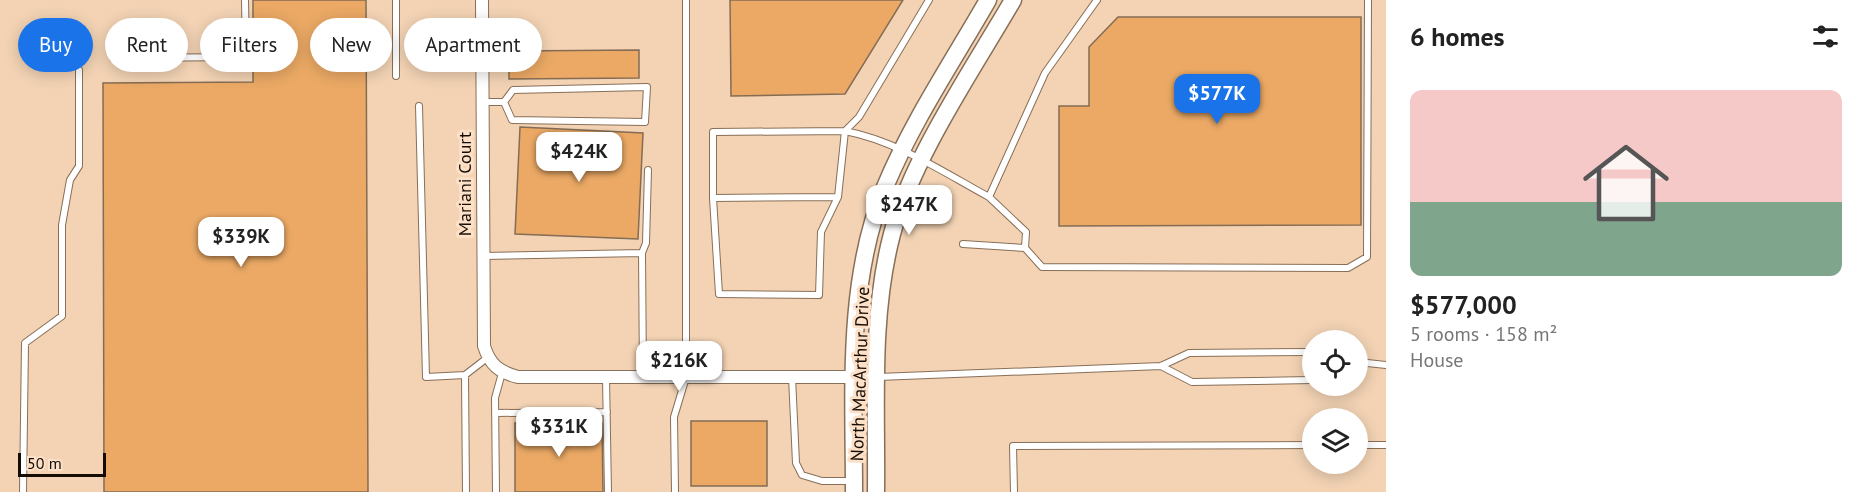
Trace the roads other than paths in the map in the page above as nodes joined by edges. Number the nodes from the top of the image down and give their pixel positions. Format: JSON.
{"nodes":[{"id":1,"x":245,"y":0,"type":"edge"},
{"id":2,"x":396,"y":0,"type":"edge"},
{"id":3,"x":482,"y":0,"type":"edge"},
{"id":4,"x":687,"y":0,"type":"edge"},
{"id":5,"x":929,"y":0,"type":"edge"},
{"id":6,"x":988,"y":0,"type":"edge"},
{"id":7,"x":1013,"y":0,"type":"edge"},
{"id":8,"x":1097,"y":0,"type":"edge"},
{"id":9,"x":1368,"y":0,"type":"edge"},
{"id":10,"x":188,"y":57,"type":"edge"},
{"id":11,"x":79,"y":72,"type":"edge"},
{"id":12,"x":396,"y":76,"type":"dead end"},
{"id":13,"x":483,"y":102,"type":"junction"},
{"id":14,"x":504,"y":102,"type":"junction"},
{"id":15,"x":418,"y":106,"type":"dead end"},
{"id":16,"x":845,"y":131,"type":"junction"},
{"id":17,"x":903,"y":150,"type":"junction"},
{"id":18,"x":922,"y":160,"type":"junction"},
{"id":19,"x":648,"y":170,"type":"dead end"},
{"id":20,"x":838,"y":197,"type":"junction"},
{"id":21,"x":989,"y":197,"type":"junction"},
{"id":22,"x":713,"y":198,"type":"junction"},
{"id":23,"x":963,"y":244,"type":"dead end"},
{"id":24,"x":1025,"y":248,"type":"junction"},
{"id":25,"x":642,"y":253,"type":"junction"},
{"id":26,"x":483,"y":256,"type":"junction"},
{"id":27,"x":1302,"y":352,"type":"edge"},
{"id":28,"x":1368,"y":364,"type":"edge"},
{"id":29,"x":494,"y":365,"type":"junction"},
{"id":30,"x":1386,"y":365,"type":"edge"},
{"id":31,"x":1161,"y":366,"type":"junction"},
{"id":32,"x":465,"y":375,"type":"junction"},
{"id":33,"x":606,"y":377,"type":"junction"},
{"id":34,"x":643,"y":377,"type":"junction"},
{"id":35,"x":686,"y":377,"type":"junction"},
{"id":36,"x":792,"y":377,"type":"junction"},
{"id":37,"x":855,"y":377,"type":"junction"},
{"id":38,"x":877,"y":377,"type":"junction"},
{"id":39,"x":1302,"y":380,"type":"edge"},
{"id":40,"x":607,"y":412,"type":"junction"},
{"id":41,"x":495,"y":413,"type":"junction"},
{"id":42,"x":1302,"y":445,"type":"edge"},
{"id":43,"x":1368,"y":445,"type":"edge"},
{"id":44,"x":1386,"y":445,"type":"edge"},
{"id":45,"x":854,"y":487,"type":"edge"},
{"id":46,"x":23,"y":492,"type":"edge"},
{"id":47,"x":466,"y":492,"type":"edge"},
{"id":48,"x":496,"y":492,"type":"edge"},
{"id":49,"x":608,"y":492,"type":"edge"},
{"id":50,"x":675,"y":492,"type":"edge"},
{"id":51,"x":876,"y":492,"type":"edge"},
{"id":52,"x":1014,"y":492,"type":"edge"}],
"edges":[{"from":1,"to":10,"type":"lane"},
{"from":2,"to":12,"type":"lane"},
{"from":3,"to":13,"type":"street","name":"Mariani Court"},
{"from":4,"to":35,"type":"lane"},
{"from":5,"to":16,"type":"lane"},
{"from":6,"to":17,"type":"main road","name":"North MacArthur Drive"},
{"from":7,"to":18,"type":"main road","name":"North MacArthur Drive"},
{"from":8,"to":21,"type":"lane"},
{"from":9,"to":24,"type":"lane"},
{"from":11,"to":46,"type":"lane"},
{"from":13,"to":14,"type":"lane"},
{"from":13,"to":26,"type":"street","name":"Mariani Court"},
{"from":14,"to":14,"type":"lane"},
{"from":15,"to":32,"type":"lane"},
{"from":16,"to":17,"type":"lane"},
{"from":16,"to":20,"type":"lane"},
{"from":16,"to":22,"type":"lane"},
{"from":17,"to":18,"type":"lane"},
{"from":17,"to":37,"type":"main road","name":"North MacArthur Drive"},
{"from":18,"to":21,"type":"lane"},
{"from":18,"to":38,"type":"main road","name":"North MacArthur Drive"},
{"from":19,"to":25,"type":"lane"},
{"from":20,"to":22,"type":"lane"},
{"from":20,"to":22,"type":"lane"},
{"from":21,"to":24,"type":"lane"},
{"from":23,"to":24,"type":"lane"},
{"from":25,"to":26,"type":"lane"},
{"from":25,"to":34,"type":"lane"},
{"from":26,"to":29,"type":"street","name":"Mariani Court"},
{"from":27,"to":31,"type":"lane"},
{"from":28,"to":30,"type":"lane"},
{"from":29,"to":32,"type":"lane"},
{"from":29,"to":33,"type":"street"},
{"from":29,"to":41,"type":"lane"},
{"from":31,"to":38,"type":"lane"},
{"from":31,"to":39,"type":"lane"},
{"from":32,"to":47,"type":"lane"},
{"from":33,"to":34,"type":"street"},
{"from":33,"to":40,"type":"lane"},
{"from":34,"to":35,"type":"street"},
{"from":35,"to":36,"type":"street"},
{"from":35,"to":50,"type":"lane"},
{"from":36,"to":37,"type":"street"},
{"from":36,"to":45,"type":"lane"},
{"from":37,"to":38,"type":"street"},
{"from":37,"to":45,"type":"main road","name":"North MacArthur Drive"},
{"from":38,"to":51,"type":"main road","name":"North MacArthur Drive"},
{"from":40,"to":41,"type":"lane"},
{"from":40,"to":49,"type":"lane"},
{"from":41,"to":48,"type":"lane"},
{"from":42,"to":52,"type":"lane"},
{"from":43,"to":44,"type":"lane"}]}
